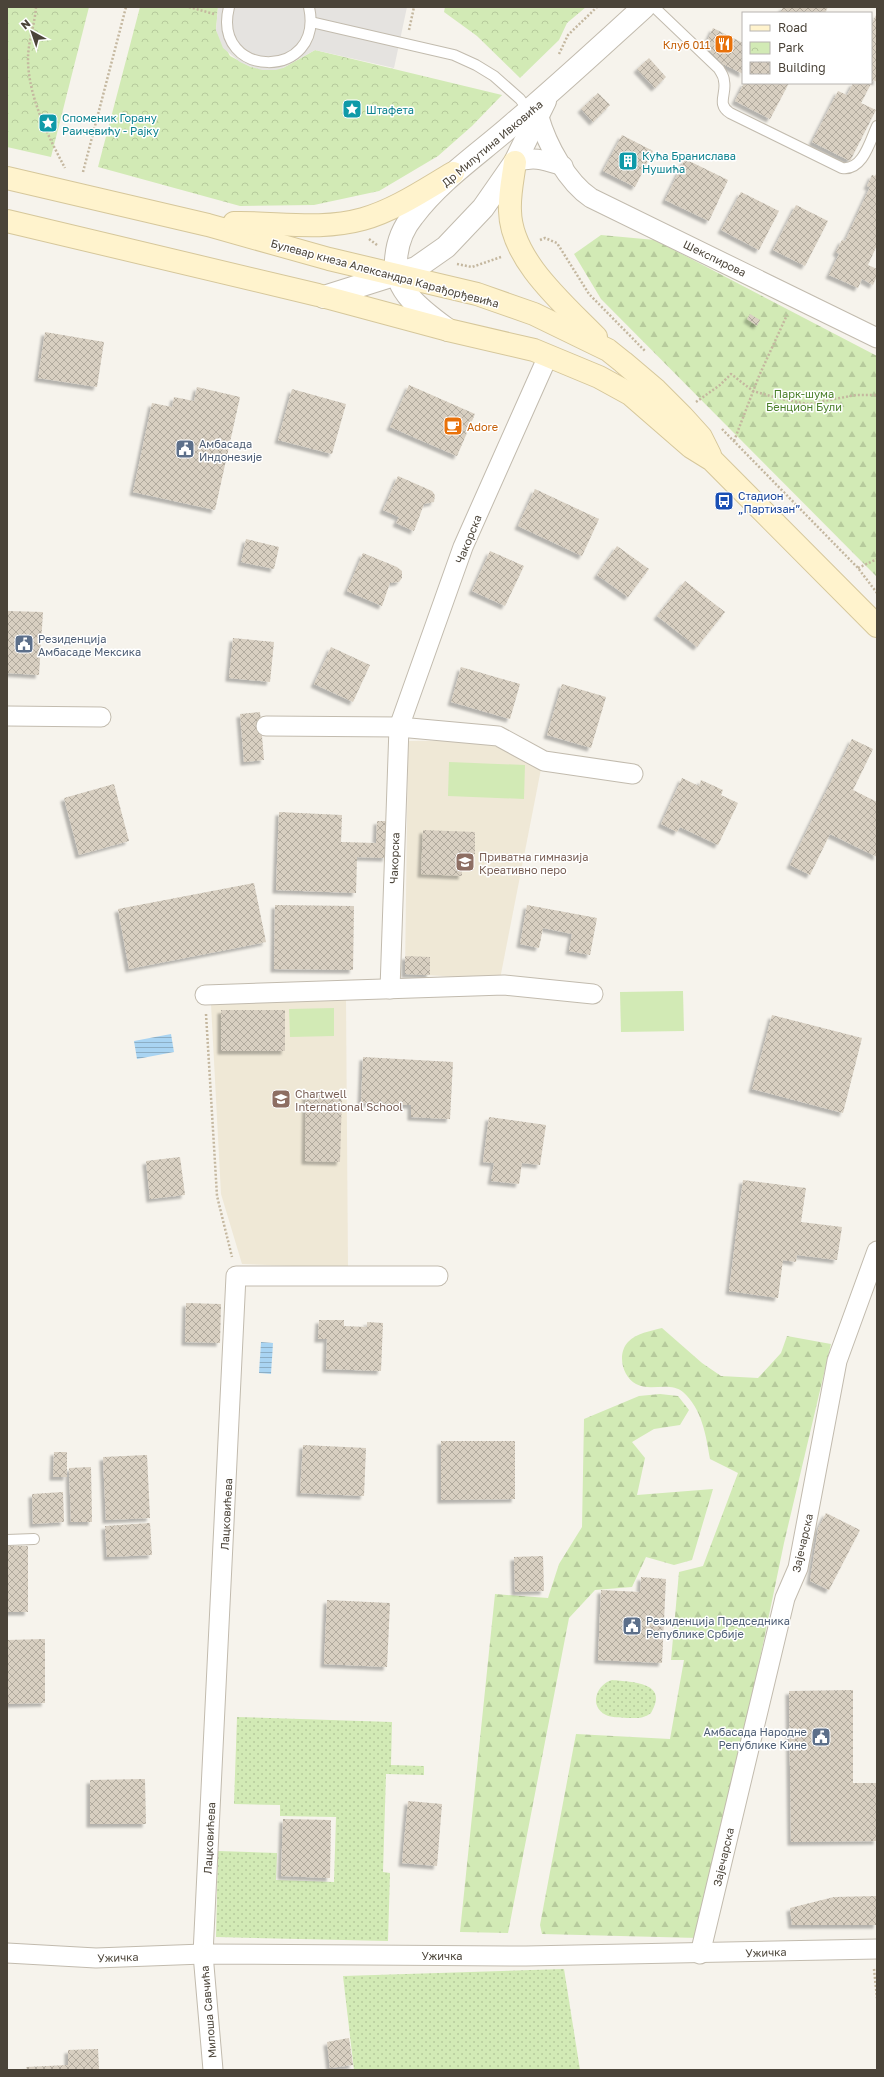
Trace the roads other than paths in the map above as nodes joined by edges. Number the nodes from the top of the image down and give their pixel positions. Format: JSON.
{"nodes":[{"id":1,"x":229,"y":7,"type":"edge"},
{"id":2,"x":309,"y":7,"type":"edge"},
{"id":3,"x":644,"y":7,"type":"edge"},
{"id":4,"x":654,"y":7,"type":"edge"},
{"id":5,"x":311,"y":22,"type":"junction"},
{"id":6,"x":534,"y":114,"type":"junction"},
{"id":7,"x":877,"y":126,"type":"edge"},
{"id":8,"x":515,"y":162,"type":"junction"},
{"id":9,"x":563,"y":166,"type":"junction"},
{"id":10,"x":453,"y":173,"type":"junction"},
{"id":11,"x":7,"y":178,"type":"edge"},
{"id":12,"x":7,"y":221,"type":"edge"},
{"id":13,"x":208,"y":226,"type":"junction"},
{"id":14,"x":397,"y":274,"type":"junction"},
{"id":15,"x":324,"y":297,"type":"junction"},
{"id":16,"x":448,"y":330,"type":"junction"},
{"id":17,"x":877,"y":338,"type":"edge"},
{"id":18,"x":608,"y":350,"type":"junction"},
{"id":19,"x":548,"y":356,"type":"junction"},
{"id":20,"x":712,"y":460,"type":"junction"},
{"id":21,"x":877,"y":626,"type":"edge"},
{"id":22,"x":7,"y":716,"type":"edge"},
{"id":23,"x":101,"y":717,"type":"dead end"},
{"id":24,"x":266,"y":726,"type":"dead end"},
{"id":25,"x":399,"y":727,"type":"junction"},
{"id":26,"x":633,"y":774,"type":"dead end"},
{"id":27,"x":390,"y":989,"type":"junction"},
{"id":28,"x":593,"y":994,"type":"dead end"},
{"id":29,"x":204,"y":995,"type":"road end"},
{"id":30,"x":877,"y":1251,"type":"edge"},
{"id":31,"x":438,"y":1276,"type":"dead end"},
{"id":32,"x":34,"y":1539,"type":"dead end"},
{"id":33,"x":7,"y":1540,"type":"edge"},
{"id":34,"x":875,"y":1949,"type":"edge"},
{"id":35,"x":7,"y":1953,"type":"edge"},
{"id":36,"x":203,"y":1954,"type":"junction"},
{"id":37,"x":700,"y":1954,"type":"junction"},
{"id":38,"x":213,"y":2070,"type":"edge"}],
"edges":[{"from":1,"to":5,"type":"lane"},
{"from":2,"to":5,"type":"lane"},
{"from":3,"to":6,"type":"street","name":"Др Милутина Ивковића"},
{"from":4,"to":7,"type":"lane"},
{"from":5,"to":6,"type":"lane"},
{"from":6,"to":8,"type":"street","name":"Др Милутина Ивковића"},
{"from":6,"to":9,"type":"street","name":"Шекспирова"},
{"from":6,"to":10,"type":"street","name":"Др Милутина Ивковића"},
{"from":8,"to":9,"type":"street"},
{"from":8,"to":14,"type":"street","name":"Др Милутина Ивковића"},
{"from":8,"to":18,"type":"main road"},
{"from":9,"to":17,"type":"street","name":"Шекспирова"},
{"from":10,"to":13,"type":"main road"},
{"from":10,"to":14,"type":"street","name":"Др Милутина Ивковића"},
{"from":11,"to":13,"type":"main road","name":"Булевар кнеза Александра Карађорђевића"},
{"from":12,"to":15,"type":"main road","name":"Булевар кнеза Александра Карађорђевића"},
{"from":13,"to":14,"type":"main road","name":"Булевар кнеза Александра Карађорђевића"},
{"from":14,"to":15,"type":"street","name":"Др Милутина Ивковића"},
{"from":14,"to":16,"type":"street","name":"Др Милутина Ивковића"},
{"from":14,"to":18,"type":"main road","name":"Булевар кнеза Александра Карађорђевића"},
{"from":15,"to":16,"type":"main road","name":"Булевар кнеза Александра Карађорђевића"},
{"from":16,"to":19,"type":"main road","name":"Булевар кнеза Александра Карађорђевића"},
{"from":18,"to":20,"type":"main road","name":"Булевар кнеза Александра Карађорђевића"},
{"from":19,"to":20,"type":"main road","name":"Булевар кнеза Александра Карађорђевића"},
{"from":19,"to":25,"type":"street","name":"Чакорска"},
{"from":20,"to":21,"type":"main road","name":"Булевар кнеза Александра Карађорђевића"},
{"from":22,"to":23,"type":"street"},
{"from":24,"to":25,"type":"street"},
{"from":25,"to":26,"type":"street"},
{"from":25,"to":27,"type":"street","name":"Чакорска"},
{"from":27,"to":28,"type":"street"},
{"from":27,"to":29,"type":"street"},
{"from":30,"to":37,"type":"street","name":"Зајечарска"},
{"from":31,"to":36,"type":"street","name":"Лацковићева"},
{"from":32,"to":33,"type":"lane"},
{"from":34,"to":37,"type":"street","name":"Ужичка"},
{"from":35,"to":36,"type":"street","name":"Ужичка"},
{"from":36,"to":37,"type":"street","name":"Ужичка"},
{"from":36,"to":38,"type":"street","name":"Милоша Савчића"}]}
